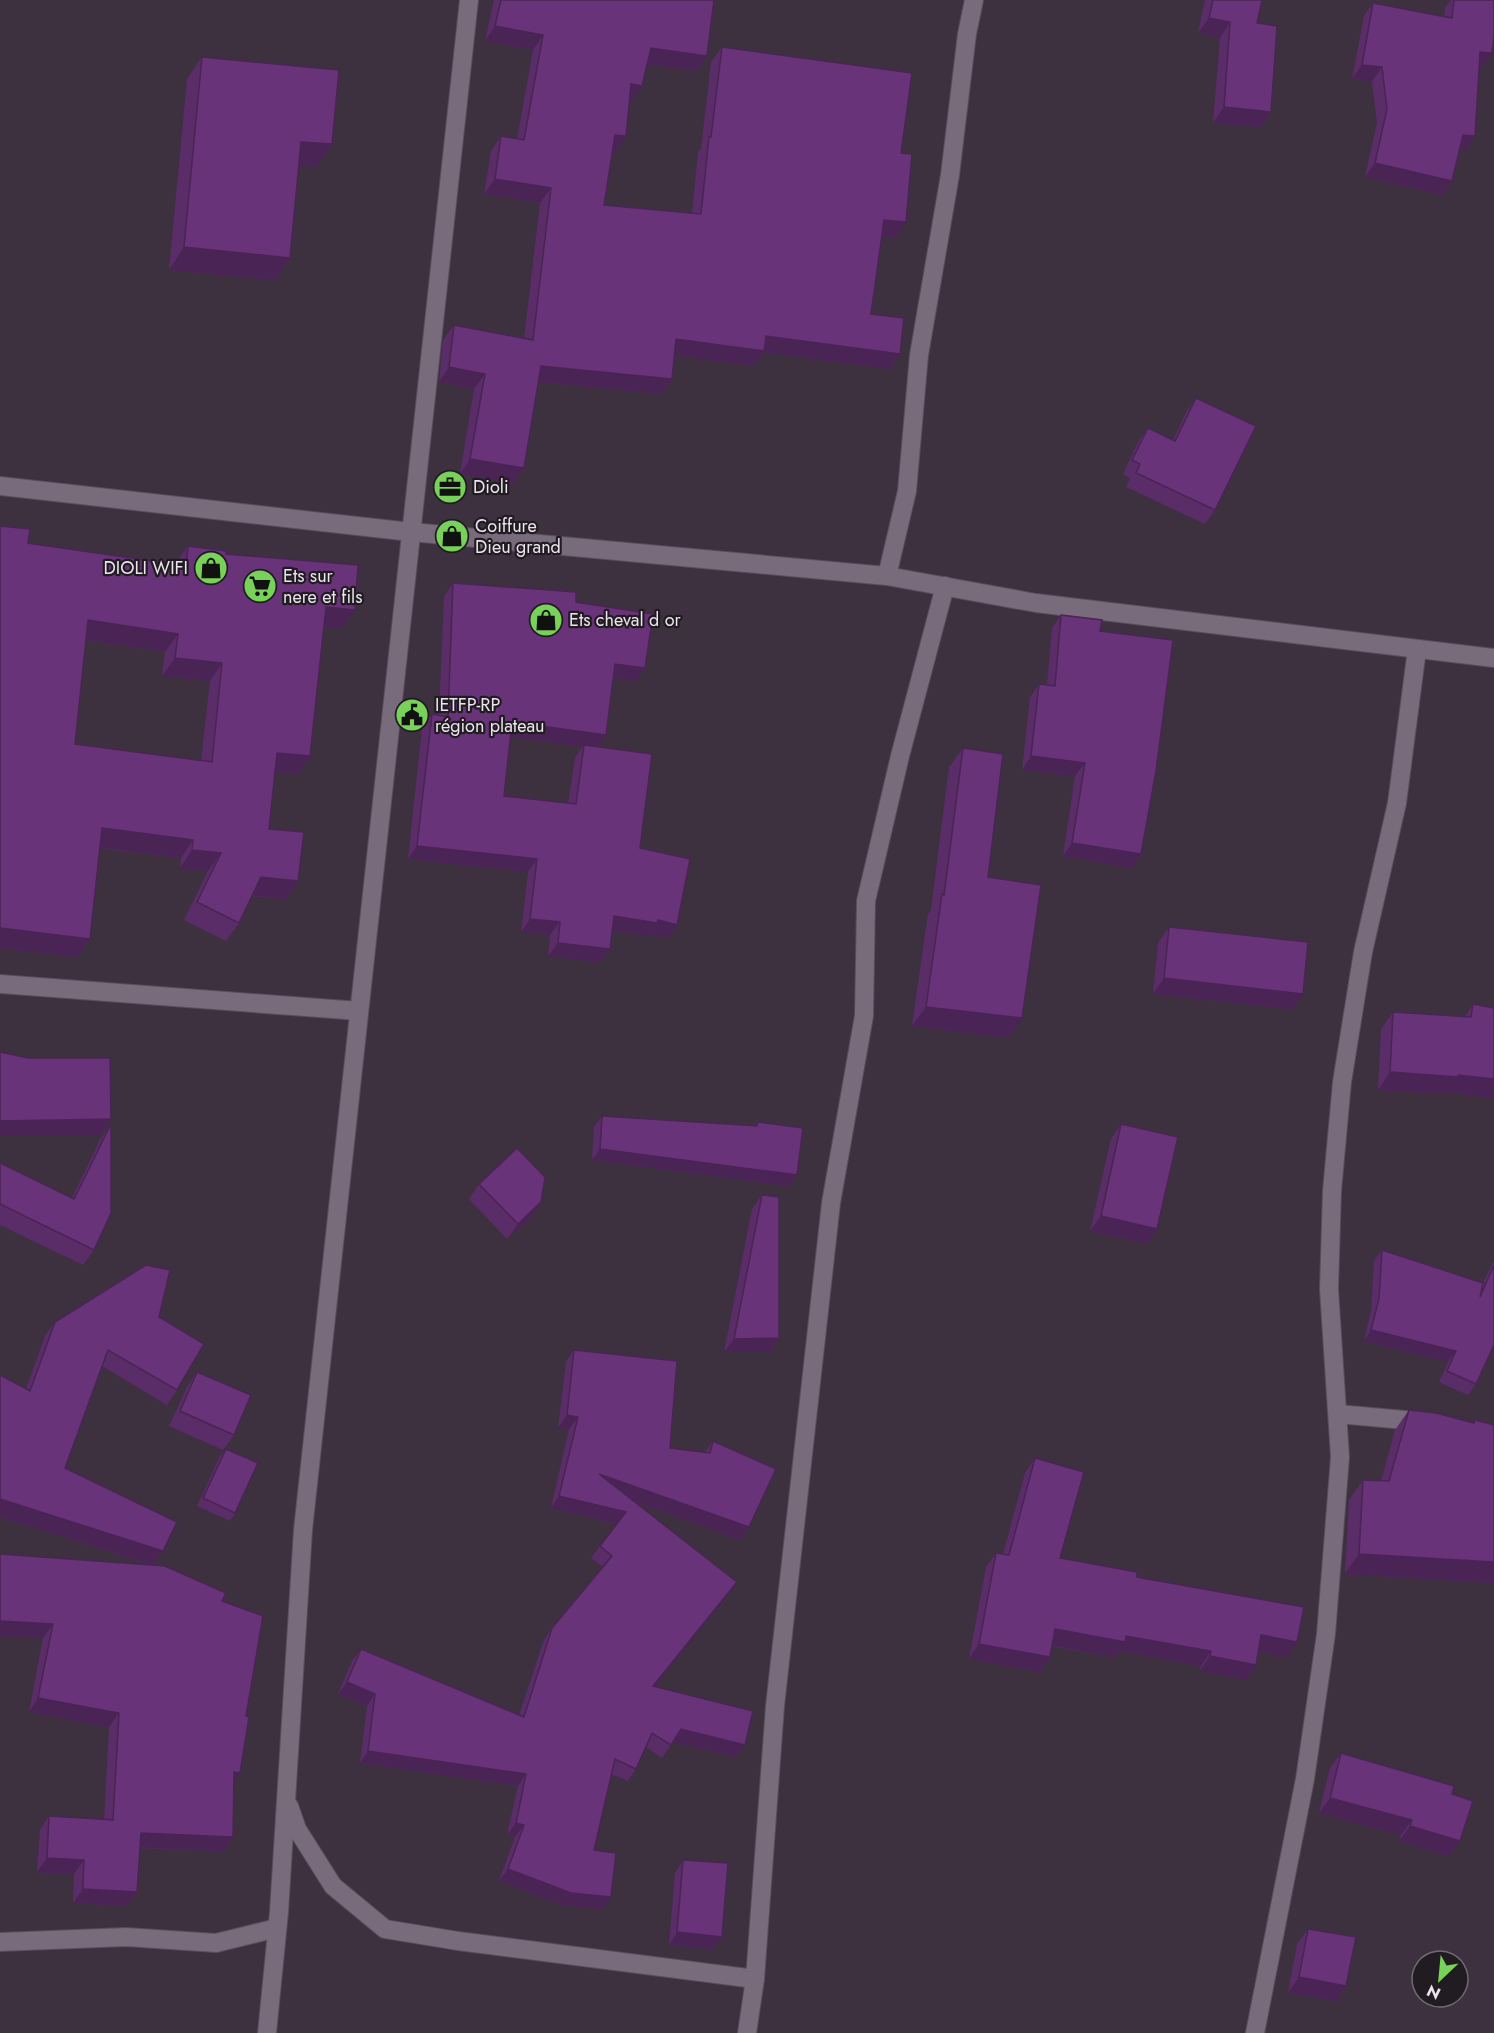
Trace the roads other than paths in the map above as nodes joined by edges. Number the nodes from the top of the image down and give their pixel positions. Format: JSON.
{"nodes":[{"id":1,"x":470,"y":0,"type":"edge"},
{"id":2,"x":974,"y":0,"type":"edge"},
{"id":3,"x":0,"y":486,"type":"edge"},
{"id":4,"x":411,"y":532,"type":"junction"},
{"id":5,"x":887,"y":576,"type":"junction"},
{"id":6,"x":945,"y":586,"type":"junction"},
{"id":7,"x":1417,"y":649,"type":"junction"},
{"id":8,"x":1494,"y":658,"type":"edge"},
{"id":9,"x":0,"y":984,"type":"edge"},
{"id":10,"x":359,"y":1011,"type":"junction"},
{"id":11,"x":1338,"y":1414,"type":"junction"},
{"id":12,"x":1441,"y":1423,"type":"edge"},
{"id":13,"x":286,"y":1798,"type":"junction"},
{"id":14,"x":277,"y":1928,"type":"junction"},
{"id":15,"x":0,"y":1942,"type":"edge"},
{"id":16,"x":754,"y":1979,"type":"junction"},
{"id":17,"x":267,"y":2033,"type":"edge"},
{"id":18,"x":747,"y":2033,"type":"edge"},
{"id":19,"x":1255,"y":2033,"type":"edge"}],
"edges":[{"from":1,"to":4,"type":"street"},
{"from":2,"to":5,"type":"street"},
{"from":3,"to":4,"type":"street"},
{"from":4,"to":5,"type":"street"},
{"from":4,"to":10,"type":"street"},
{"from":5,"to":6,"type":"street"},
{"from":6,"to":7,"type":"street"},
{"from":6,"to":16,"type":"street"},
{"from":7,"to":8,"type":"street"},
{"from":7,"to":11,"type":"street"},
{"from":9,"to":10,"type":"street"},
{"from":10,"to":13,"type":"street"},
{"from":11,"to":12,"type":"street"},
{"from":11,"to":19,"type":"street"},
{"from":13,"to":14,"type":"street"},
{"from":13,"to":16,"type":"street"},
{"from":14,"to":15,"type":"street"},
{"from":14,"to":17,"type":"street"},
{"from":16,"to":18,"type":"street"}]}
